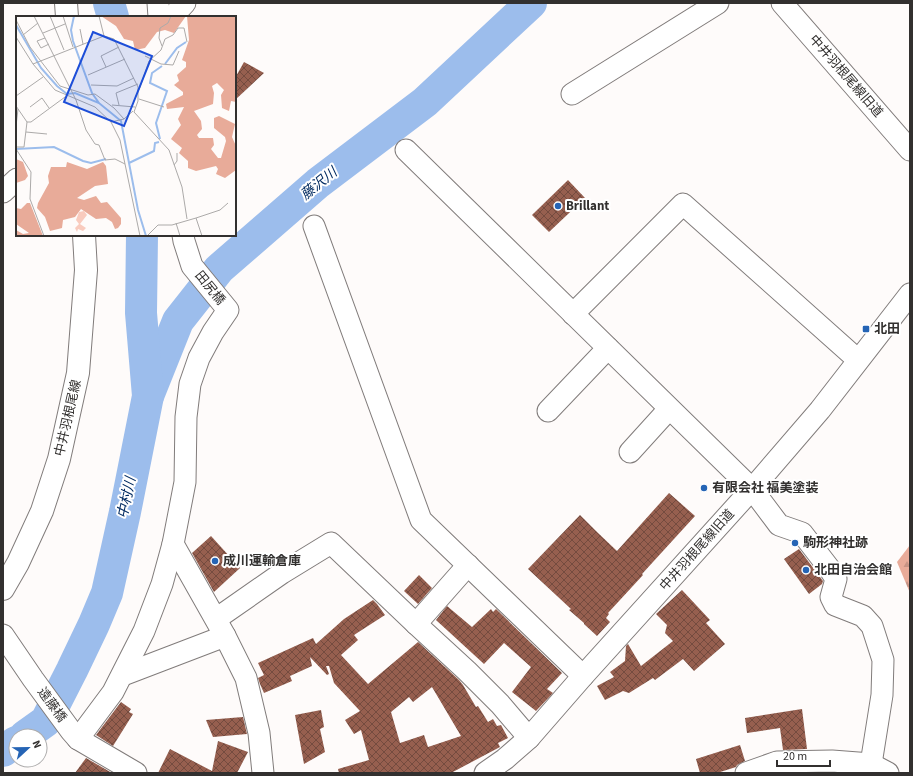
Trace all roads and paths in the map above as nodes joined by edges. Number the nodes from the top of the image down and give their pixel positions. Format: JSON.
{"nodes":[{"id":1,"x":66,"y":3,"type":"edge"},
{"id":2,"x":158,"y":3,"type":"edge"},
{"id":3,"x":185,"y":3,"type":"edge"},
{"id":4,"x":718,"y":3,"type":"edge"},
{"id":5,"x":782,"y":3,"type":"edge"},
{"id":6,"x":67,"y":16,"type":"edge"},
{"id":7,"x":159,"y":16,"type":"edge"},
{"id":8,"x":173,"y":16,"type":"edge"},
{"id":9,"x":572,"y":94,"type":"dead end"},
{"id":10,"x":910,"y":148,"type":"edge"},
{"id":11,"x":406,"y":150,"type":"dead end"},
{"id":12,"x":16,"y":180,"type":"edge"},
{"id":13,"x":3,"y":192,"type":"edge"},
{"id":14,"x":314,"y":226,"type":"dead end"},
{"id":15,"x":84,"y":236,"type":"edge"},
{"id":16,"x":183,"y":236,"type":"edge"},
{"id":17,"x":910,"y":294,"type":"edge"},
{"id":18,"x":573,"y":314,"type":"junction"},
{"id":19,"x":608,"y":348,"type":"junction"},
{"id":20,"x":858,"y":360,"type":"junction"},
{"id":21,"x":670,"y":409,"type":"junction"},
{"id":22,"x":548,"y":411,"type":"dead end"},
{"id":23,"x":630,"y":452,"type":"dead end"},
{"id":24,"x":752,"y":489,"type":"junction"},
{"id":25,"x":173,"y":544,"type":"junction"},
{"id":26,"x":468,"y":565,"type":"junction"},
{"id":27,"x":3,"y":589,"type":"edge"},
{"id":28,"x":416,"y":624,"type":"junction"},
{"id":29,"x":220,"y":628,"type":"junction"},
{"id":30,"x":3,"y":636,"type":"edge"},
{"id":31,"x":123,"y":675,"type":"junction"},
{"id":32,"x":583,"y":676,"type":"junction"},
{"id":33,"x":74,"y":735,"type":"junction"},
{"id":34,"x":529,"y":738,"type":"junction"},
{"id":35,"x":877,"y":770,"type":"edge"},
{"id":36,"x":136,"y":773,"type":"edge"},
{"id":37,"x":264,"y":773,"type":"edge"},
{"id":38,"x":485,"y":773,"type":"edge"},
{"id":39,"x":746,"y":773,"type":"edge"}],
"edges":[{"from":1,"to":6,"type":"main road"},
{"from":2,"to":7,"type":"street"},
{"from":3,"to":8,"type":"street"},
{"from":4,"to":9,"type":"street"},
{"from":5,"to":10,"type":"street","name":"中井羽根尾線旧道"},
{"from":11,"to":18,"type":"street"},
{"from":12,"to":13,"type":"street"},
{"from":14,"to":26,"type":"street"},
{"from":15,"to":27,"type":"main road","name":"中井羽根尾線"},
{"from":16,"to":25,"type":"street","name":"田尻橋"},
{"from":17,"to":20,"type":"street","name":"中井羽根尾線旧道"},
{"from":18,"to":19,"type":"street"},
{"from":18,"to":20,"type":"street"},
{"from":19,"to":21,"type":"street"},
{"from":19,"to":22,"type":"street"},
{"from":20,"to":24,"type":"street","name":"中井羽根尾線旧道"},
{"from":21,"to":23,"type":"street"},
{"from":21,"to":24,"type":"street"},
{"from":24,"to":32,"type":"street","name":"中井羽根尾線旧道"},
{"from":24,"to":35,"type":"street"},
{"from":25,"to":29,"type":"street"},
{"from":25,"to":31,"type":"street"},
{"from":26,"to":28,"type":"street"},
{"from":26,"to":32,"type":"street"},
{"from":28,"to":29,"type":"street"},
{"from":28,"to":34,"type":"street"},
{"from":29,"to":31,"type":"street"},
{"from":29,"to":37,"type":"street"},
{"from":30,"to":33,"type":"street","name":"遠藤橋"},
{"from":31,"to":33,"type":"street"},
{"from":32,"to":34,"type":"street","name":"中井羽根尾線旧道"},
{"from":33,"to":36,"type":"street"},
{"from":34,"to":38,"type":"street","name":"中井羽根尾線旧道"},
{"from":35,"to":39,"type":"street"}]}
